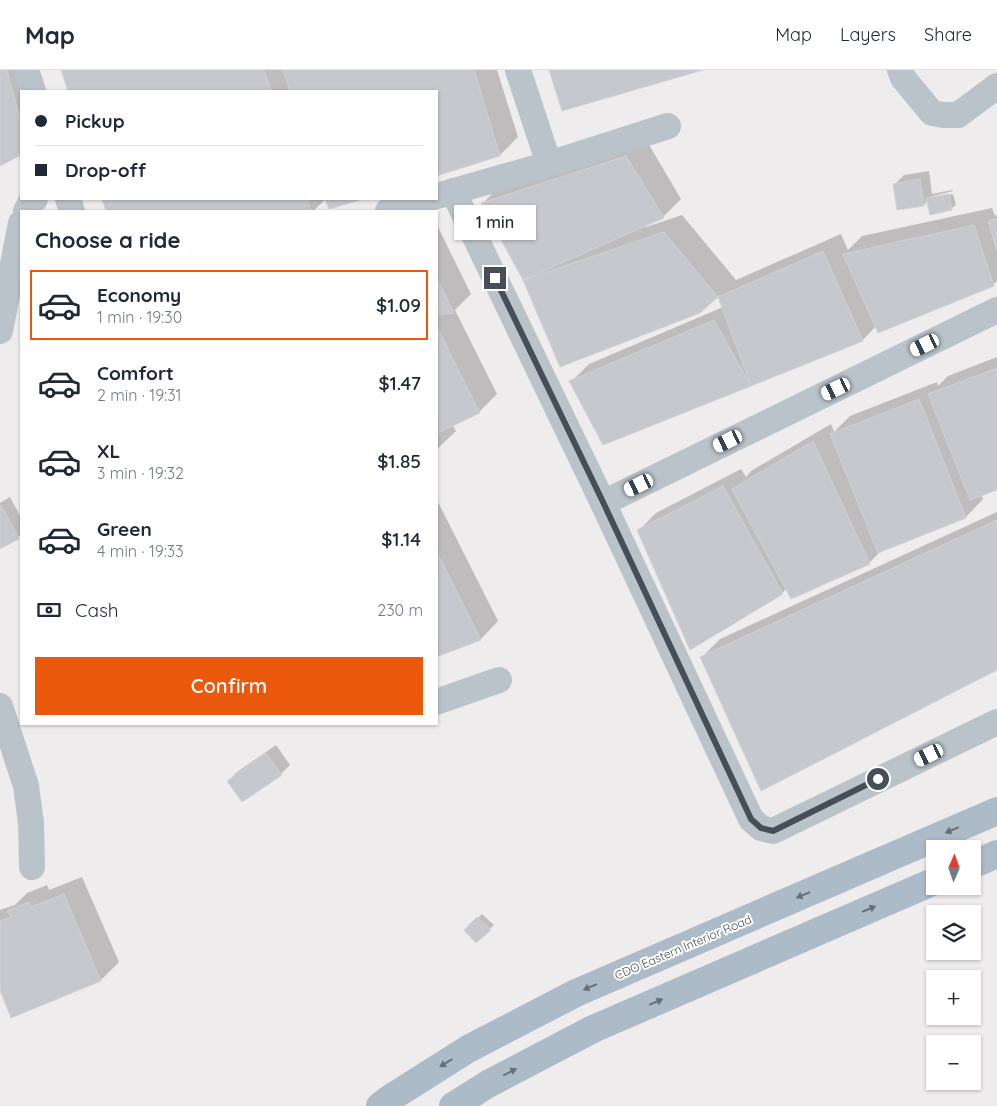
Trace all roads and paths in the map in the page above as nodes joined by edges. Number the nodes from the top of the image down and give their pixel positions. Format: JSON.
{"nodes":[{"id":1,"x":26,"y":70,"type":"edge"},
{"id":2,"x":518,"y":70,"type":"edge"},
{"id":3,"x":900,"y":70,"type":"edge"},
{"id":4,"x":992,"y":70,"type":"edge"},
{"id":5,"x":997,"y":74,"type":"edge"},
{"id":6,"x":997,"y":86,"type":"edge"},
{"id":7,"x":33,"y":90,"type":"edge"},
{"id":8,"x":668,"y":126,"type":"dead end"},
{"id":9,"x":549,"y":164,"type":"junction"},
{"id":10,"x":439,"y":196,"type":"edge"},
{"id":11,"x":33,"y":200,"type":"edge"},
{"id":12,"x":425,"y":200,"type":"edge"},
{"id":13,"x":26,"y":210,"type":"edge"},
{"id":14,"x":391,"y":210,"type":"edge"},
{"id":15,"x":20,"y":228,"type":"edge"},
{"id":16,"x":997,"y":310,"type":"edge"},
{"id":17,"x":20,"y":325,"type":"edge"},
{"id":18,"x":0,"y":332,"type":"edge"},
{"id":19,"x":603,"y":502,"type":"junction"},
{"id":20,"x":499,"y":680,"type":"dead end"},
{"id":21,"x":438,"y":701,"type":"edge"},
{"id":22,"x":0,"y":706,"type":"edge"},
{"id":23,"x":997,"y":722,"type":"edge"},
{"id":24,"x":997,"y":811,"type":"edge"},
{"id":25,"x":997,"y":854,"type":"edge"},
{"id":26,"x":981,"y":861,"type":"edge"},
{"id":27,"x":32,"y":867,"type":"dead end"},
{"id":28,"x":926,"y":885,"type":"edge"},
{"id":29,"x":380,"y":1106,"type":"edge"},
{"id":30,"x":453,"y":1106,"type":"edge"}],
"edges":[{"from":1,"to":7,"type":"lane"},
{"from":2,"to":9,"type":"lane"},
{"from":3,"to":6,"type":"lane"},
{"from":4,"to":5,"type":"lane"},
{"from":8,"to":9,"type":"lane"},
{"from":9,"to":10,"type":"lane"},
{"from":10,"to":19,"type":"lane"},
{"from":11,"to":13,"type":"lane"},
{"from":12,"to":14,"type":"lane"},
{"from":15,"to":18,"type":"lane"},
{"from":16,"to":19,"type":"lane"},
{"from":17,"to":18,"type":"lane"},
{"from":19,"to":23,"type":"lane"},
{"from":20,"to":21,"type":"lane"},
{"from":22,"to":27,"type":"lane"},
{"from":24,"to":29,"type":"main road","name":"CDO Eastern Interior Road","one_way":true},
{"from":25,"to":26,"type":"main road"},
{"from":30,"to":28,"type":"main road","one_way":true}]}
